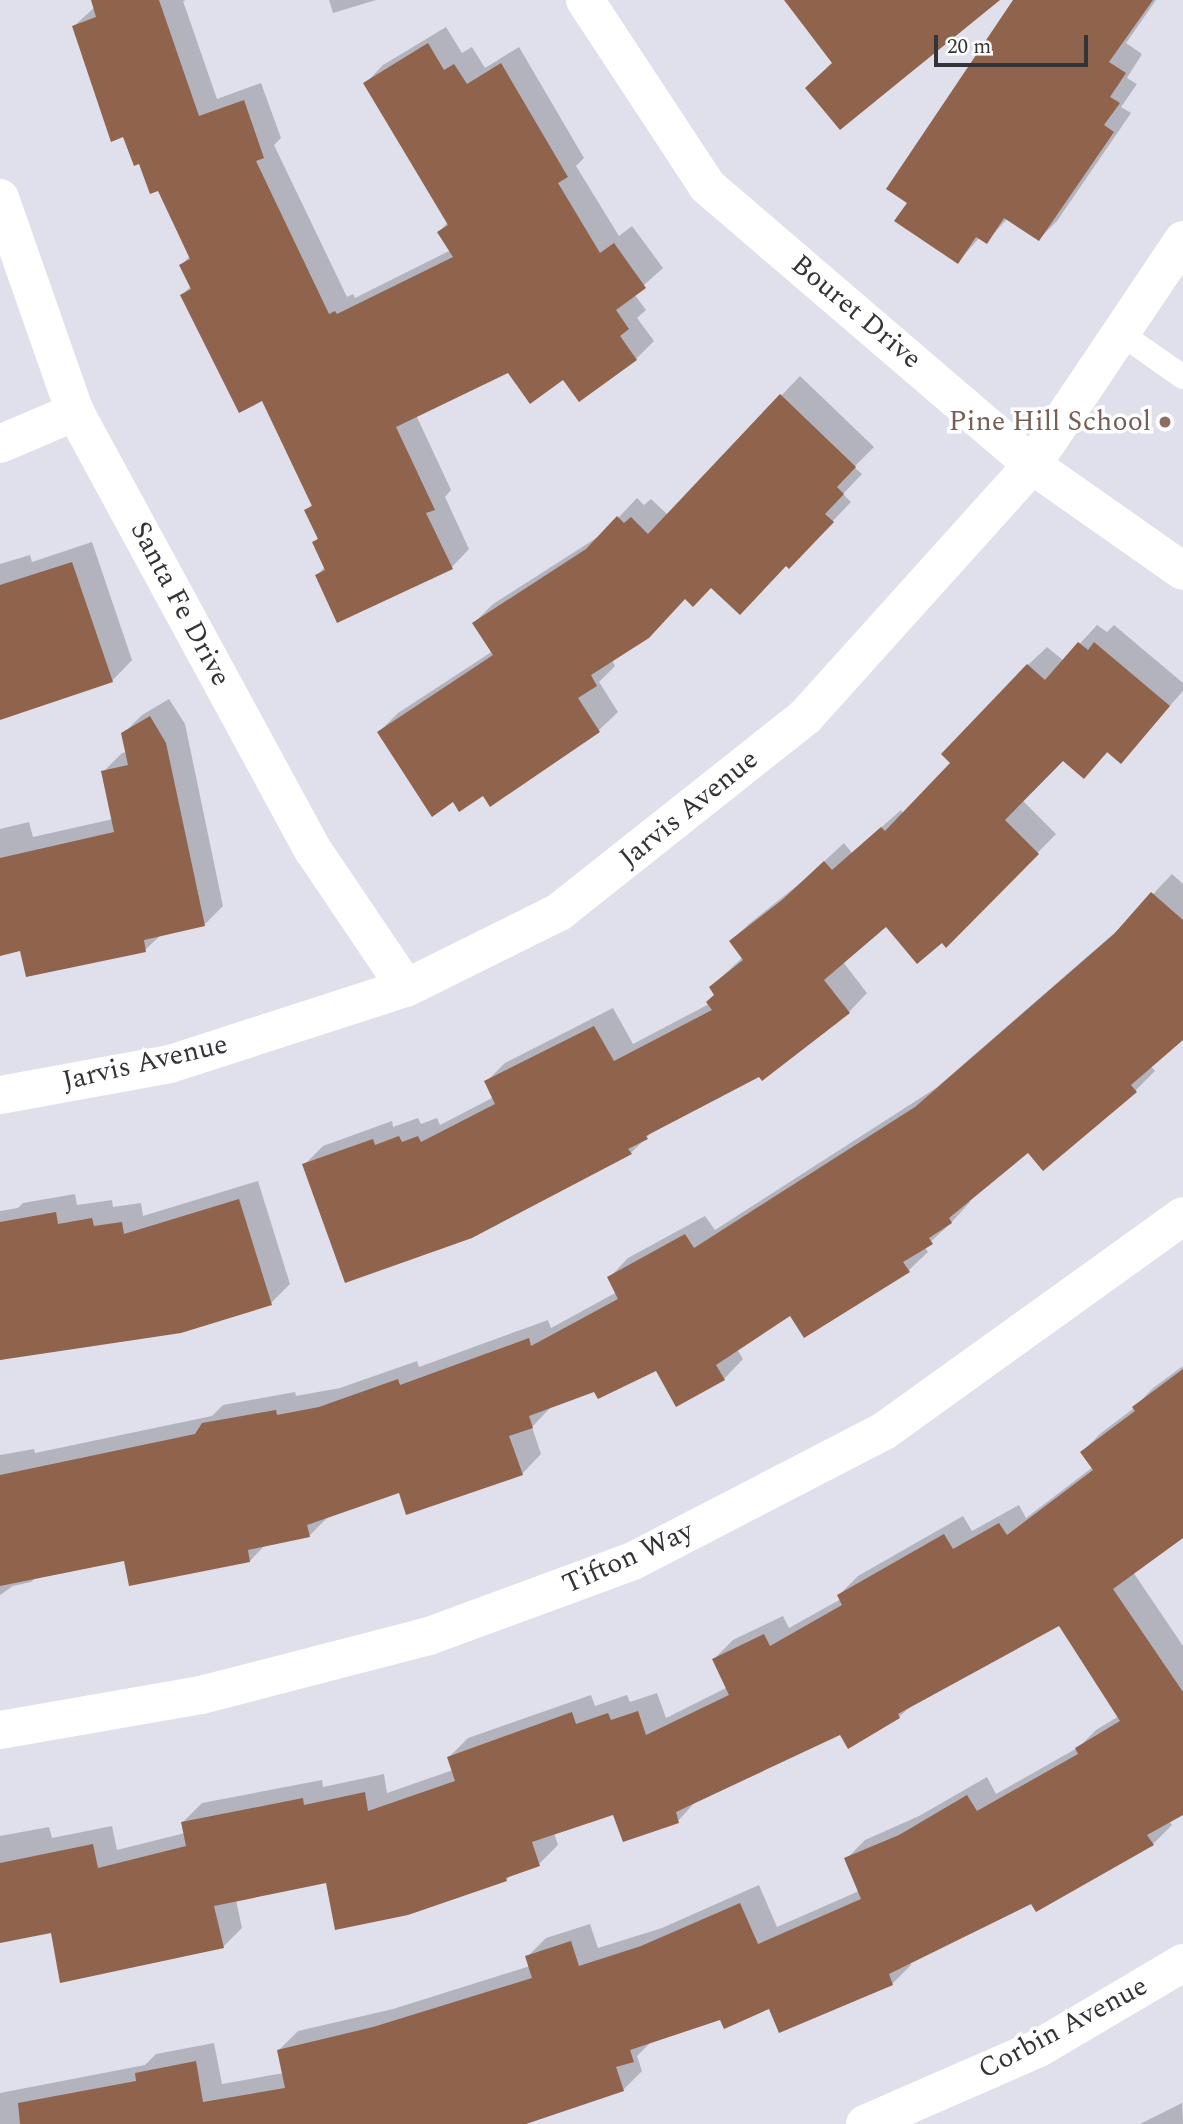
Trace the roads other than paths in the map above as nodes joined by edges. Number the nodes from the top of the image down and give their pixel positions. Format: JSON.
{"nodes":[{"id":1,"x":585,"y":0,"type":"edge"},
{"id":2,"x":0,"y":198,"type":"edge"},
{"id":3,"x":1183,"y":240,"type":"edge"},
{"id":4,"x":1120,"y":333,"type":"junction"},
{"id":5,"x":1183,"y":377,"type":"edge"},
{"id":6,"x":75,"y":412,"type":"junction"},
{"id":7,"x":0,"y":444,"type":"edge"},
{"id":8,"x":1032,"y":465,"type":"junction"},
{"id":9,"x":1183,"y":571,"type":"edge"},
{"id":10,"x":406,"y":988,"type":"junction"},
{"id":11,"x":0,"y":1095,"type":"edge"},
{"id":12,"x":1183,"y":1216,"type":"edge"},
{"id":13,"x":0,"y":1730,"type":"edge"},
{"id":14,"x":1183,"y":1963,"type":"edge"},
{"id":15,"x":865,"y":2124,"type":"edge"}],
"edges":[{"from":1,"to":8,"type":"street","name":"Bouret Drive"},
{"from":2,"to":6,"type":"street","name":"Santa Fe Drive"},
{"from":3,"to":4,"type":"street","name":"Jarvis Avenue"},
{"from":4,"to":5,"type":"lane"},
{"from":4,"to":8,"type":"street","name":"Jarvis Avenue"},
{"from":6,"to":7,"type":"street"},
{"from":6,"to":10,"type":"street","name":"Santa Fe Drive"},
{"from":8,"to":9,"type":"street","name":"Bouret Drive"},
{"from":8,"to":10,"type":"street","name":"Jarvis Avenue"},
{"from":10,"to":11,"type":"street","name":"Jarvis Avenue"},
{"from":12,"to":13,"type":"street","name":"Tifton Way"},
{"from":14,"to":15,"type":"street","name":"Corbin Avenue"}]}
